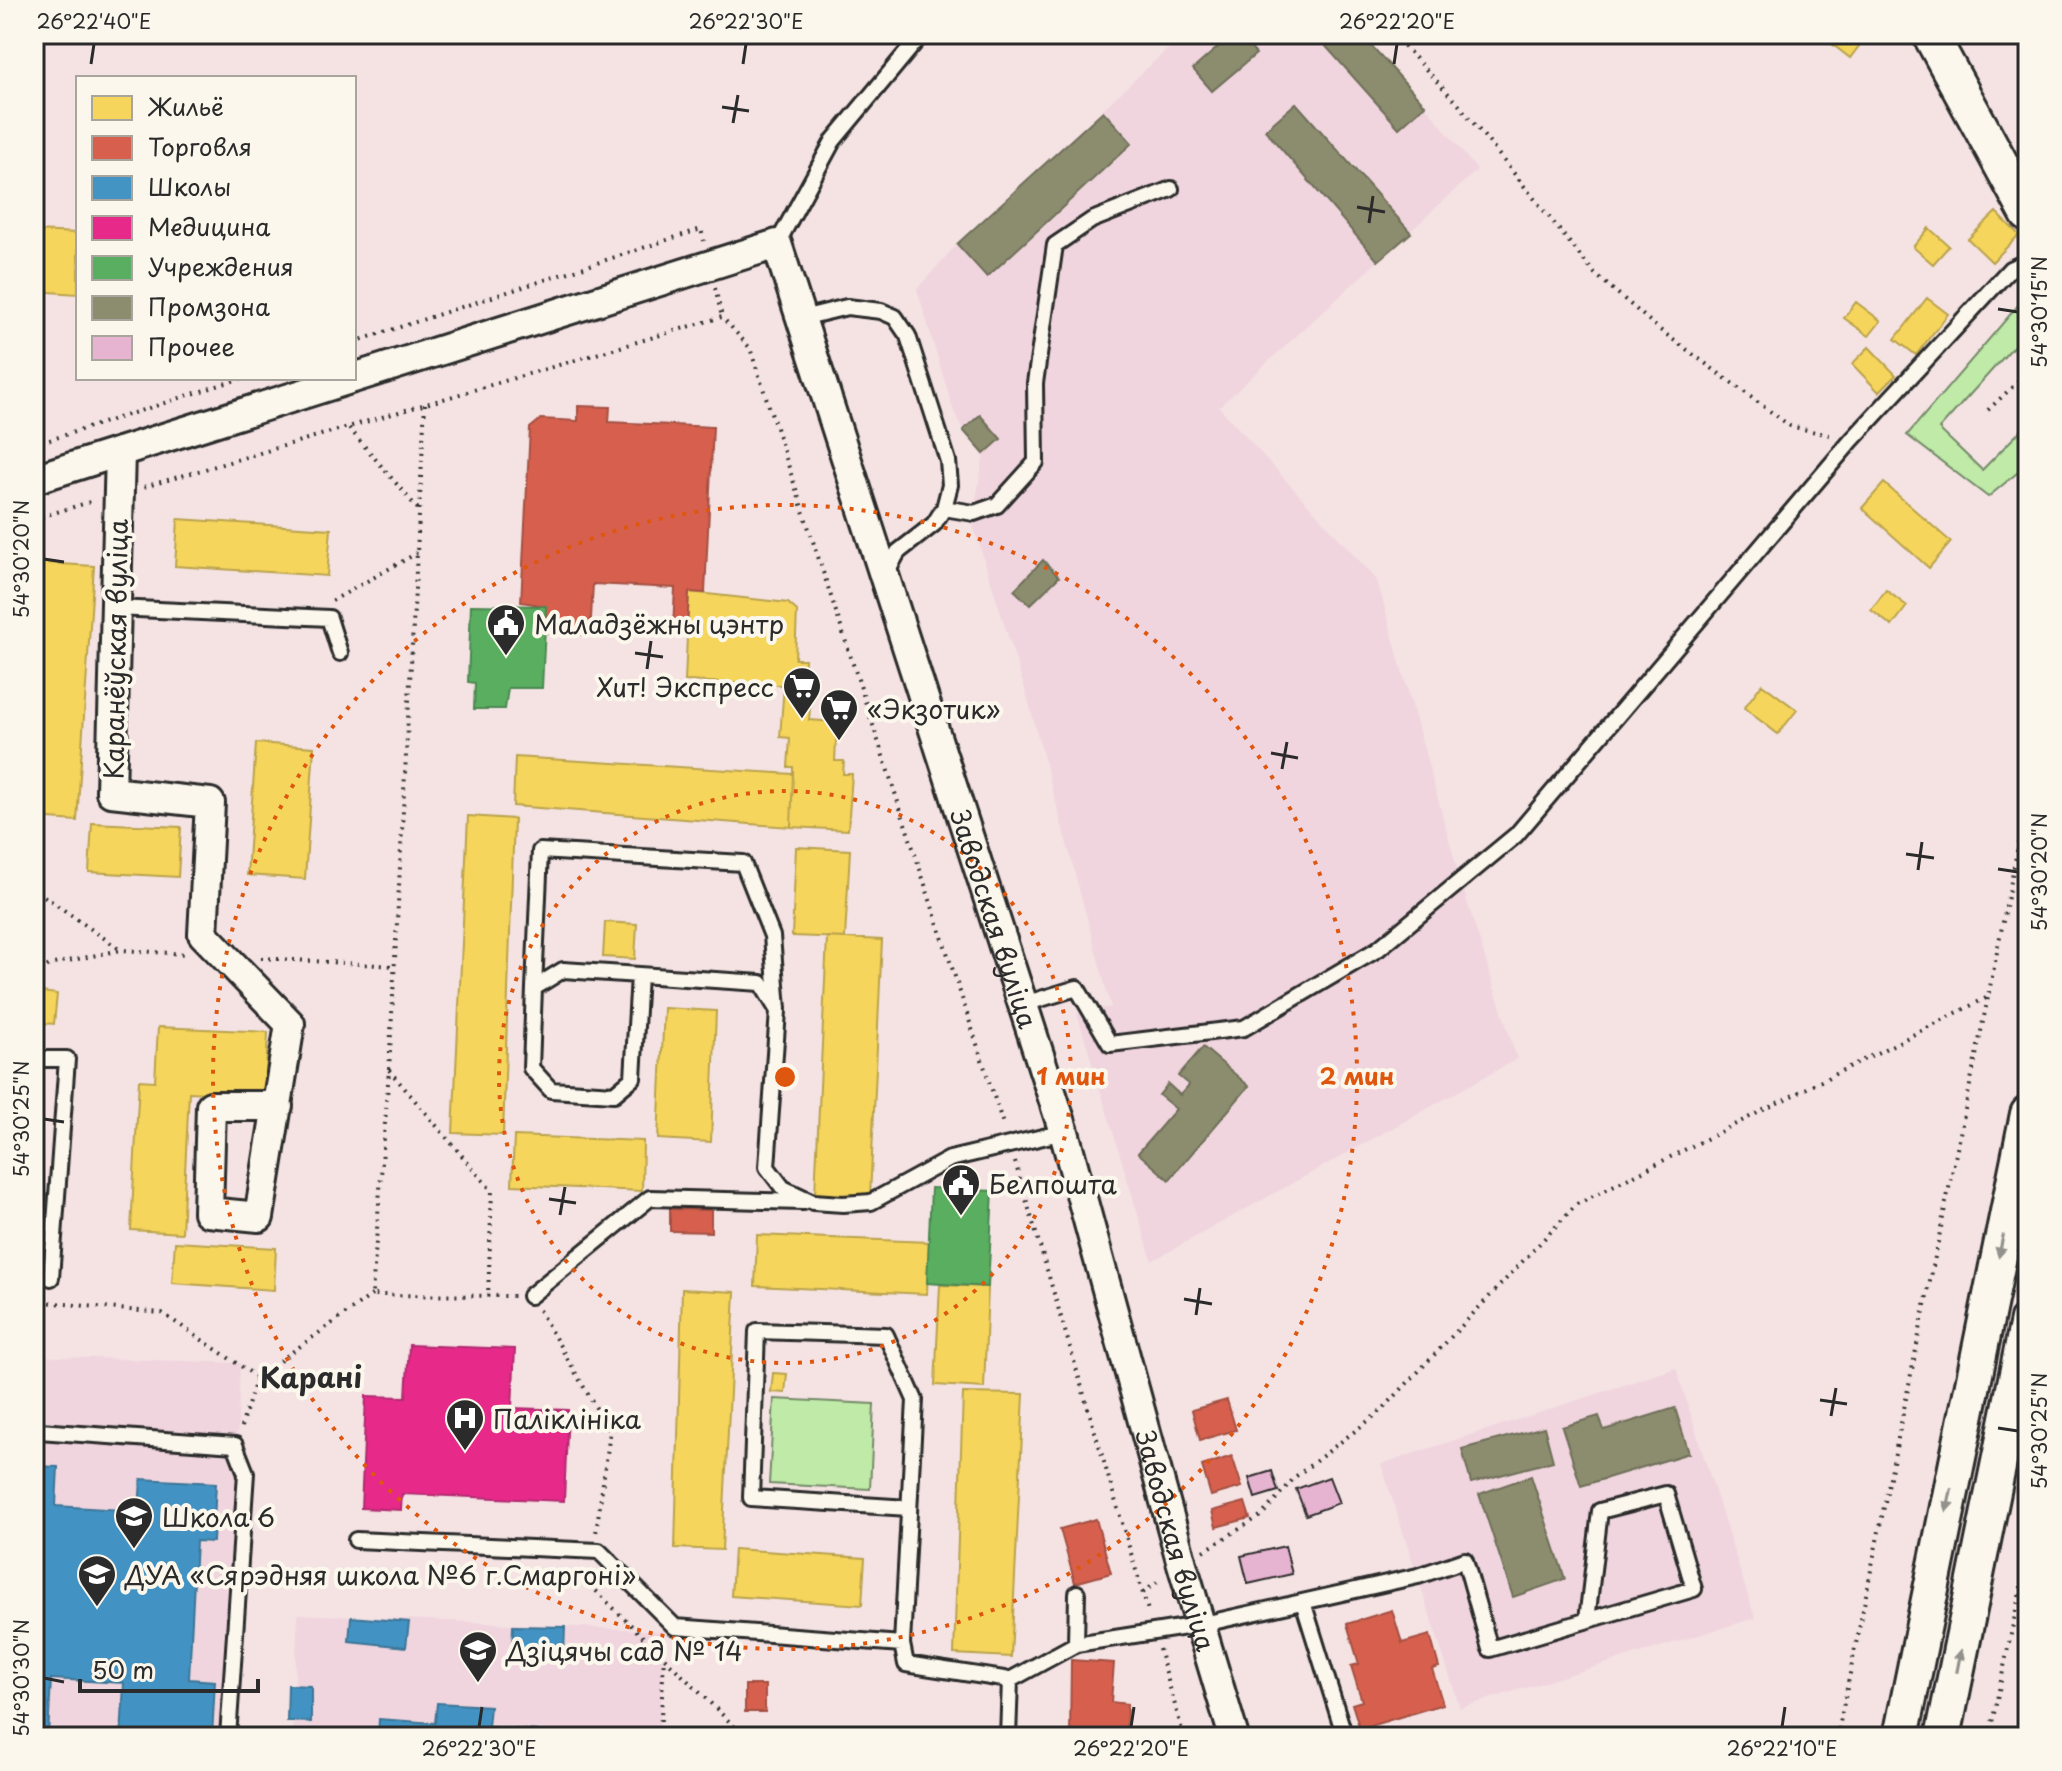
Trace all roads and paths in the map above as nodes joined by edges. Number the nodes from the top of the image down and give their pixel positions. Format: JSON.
{"nodes":[{"id":1,"x":922,"y":34,"type":"edge"},
{"id":2,"x":1393,"y":34,"type":"edge"},
{"id":3,"x":1930,"y":34,"type":"edge"},
{"id":4,"x":1171,"y":189,"type":"dead end"},
{"id":5,"x":2028,"y":214,"type":"edge"},
{"id":6,"x":777,"y":244,"type":"junction"},
{"id":7,"x":2028,"y":261,"type":"edge"},
{"id":8,"x":802,"y":318,"type":"junction"},
{"id":9,"x":2028,"y":372,"type":"edge"},
{"id":10,"x":356,"y":377,"type":"edge"},
{"id":11,"x":236,"y":380,"type":"edge"},
{"id":12,"x":347,"y":380,"type":"edge"},
{"id":13,"x":425,"y":404,"type":"junction"},
{"id":14,"x":1988,"y":410,"type":"dead end"},
{"id":15,"x":348,"y":427,"type":"junction"},
{"id":16,"x":1851,"y":441,"type":"junction"},
{"id":17,"x":34,"y":445,"type":"edge"},
{"id":18,"x":120,"y":452,"type":"junction"},
{"id":19,"x":34,"y":479,"type":"edge"},
{"id":20,"x":119,"y":494,"type":"junction"},
{"id":21,"x":944,"y":508,"type":"junction"},
{"id":22,"x":419,"y":511,"type":"junction"},
{"id":23,"x":34,"y":519,"type":"edge"},
{"id":24,"x":417,"y":553,"type":"junction"},
{"id":25,"x":885,"y":575,"type":"junction"},
{"id":26,"x":116,"y":608,"type":"junction"},
{"id":27,"x":316,"y":617,"type":"junction"},
{"id":28,"x":340,"y":653,"type":"dead end"},
{"id":29,"x":2028,"y":796,"type":"edge"},
{"id":30,"x":34,"y":884,"type":"edge"},
{"id":31,"x":121,"y":950,"type":"dead end"},
{"id":32,"x":639,"y":975,"type":"junction"},
{"id":33,"x":534,"y":988,"type":"junction"},
{"id":34,"x":1988,"y":997,"type":"junction"},
{"id":35,"x":1024,"y":1004,"type":"junction"},
{"id":36,"x":778,"y":1011,"type":"junction"},
{"id":37,"x":34,"y":1059,"type":"edge"},
{"id":38,"x":389,"y":1070,"type":"junction"},
{"id":39,"x":278,"y":1106,"type":"dead end"},
{"id":40,"x":2028,"y":1114,"type":"edge"},
{"id":41,"x":1064,"y":1132,"type":"junction"},
{"id":42,"x":1009,"y":1145,"type":"junction"},
{"id":43,"x":813,"y":1202,"type":"junction"},
{"id":44,"x":51,"y":1278,"type":"dead end"},
{"id":45,"x":372,"y":1295,"type":"junction"},
{"id":46,"x":488,"y":1296,"type":"junction"},
{"id":47,"x":530,"y":1296,"type":"junction"},
{"id":48,"x":34,"y":1301,"type":"edge"},
{"id":49,"x":2028,"y":1320,"type":"edge"},
{"id":50,"x":257,"y":1377,"type":"junction"},
{"id":51,"x":39,"y":1431,"type":"dead end"},
{"id":52,"x":235,"y":1445,"type":"junction"},
{"id":53,"x":909,"y":1508,"type":"junction"},
{"id":54,"x":356,"y":1540,"type":"dead end"},
{"id":55,"x":594,"y":1551,"type":"junction"},
{"id":56,"x":2028,"y":1554,"type":"edge"},
{"id":57,"x":1182,"y":1564,"type":"junction"},
{"id":58,"x":1077,"y":1593,"type":"dead end"},
{"id":59,"x":1143,"y":1593,"type":"junction"},
{"id":60,"x":1303,"y":1602,"type":"junction"},
{"id":61,"x":1587,"y":1620,"type":"junction"},
{"id":62,"x":1199,"y":1625,"type":"junction"},
{"id":63,"x":1154,"y":1632,"type":"junction"},
{"id":64,"x":902,"y":1644,"type":"junction"},
{"id":65,"x":1076,"y":1644,"type":"junction"},
{"id":66,"x":664,"y":1657,"type":"junction"},
{"id":67,"x":1010,"y":1680,"type":"junction"},
{"id":68,"x":228,"y":1737,"type":"edge"},
{"id":69,"x":660,"y":1737,"type":"edge"},
{"id":70,"x":745,"y":1737,"type":"edge"},
{"id":71,"x":1008,"y":1737,"type":"edge"},
{"id":72,"x":1184,"y":1737,"type":"edge"},
{"id":73,"x":1234,"y":1737,"type":"edge"},
{"id":74,"x":1345,"y":1737,"type":"edge"},
{"id":75,"x":1837,"y":1737,"type":"edge"},
{"id":76,"x":1901,"y":1737,"type":"edge"},
{"id":77,"x":1943,"y":1737,"type":"edge"},
{"id":78,"x":1989,"y":1737,"type":"edge"}],
"edges":[{"from":1,"to":6,"type":"lane"},
{"from":2,"to":16,"type":"path"},
{"from":3,"to":5,"type":"street"},
{"from":4,"to":21,"type":"lane"},
{"from":6,"to":8,"type":"street","name":"Заводская вуліца"},
{"from":6,"to":10,"type":"street"},
{"from":7,"to":16,"type":"lane"},
{"from":8,"to":21,"type":"lane"},
{"from":8,"to":25,"type":"street","name":"Заводская вуліца"},
{"from":9,"to":14,"type":"path"},
{"from":11,"to":17,"type":"path"},
{"from":12,"to":18,"type":"street"},
{"from":13,"to":15,"type":"path"},
{"from":13,"to":22,"type":"path"},
{"from":13,"to":42,"type":"path"},
{"from":15,"to":20,"type":"path"},
{"from":15,"to":22,"type":"path"},
{"from":16,"to":35,"type":"lane"},
{"from":18,"to":19,"type":"street"},
{"from":18,"to":20,"type":"street","name":"Каранёўская вуліца"},
{"from":20,"to":23,"type":"path"},
{"from":20,"to":26,"type":"street","name":"Каранёўская вуліца"},
{"from":21,"to":25,"type":"lane"},
{"from":22,"to":24,"type":"path"},
{"from":24,"to":27,"type":"path"},
{"from":24,"to":38,"type":"path"},
{"from":25,"to":35,"type":"street","name":"Заводская вуліца"},
{"from":26,"to":27,"type":"lane"},
{"from":26,"to":39,"type":"street","name":"Каранёўская вуліца"},
{"from":27,"to":28,"type":"lane"},
{"from":29,"to":34,"type":"path"},
{"from":30,"to":31,"type":"path"},
{"from":32,"to":33,"type":"lane"},
{"from":32,"to":33,"type":"lane"},
{"from":32,"to":36,"type":"lane"},
{"from":33,"to":36,"type":"lane"},
{"from":34,"to":57,"type":"path"},
{"from":34,"to":75,"type":"path"},
{"from":35,"to":41,"type":"street","name":"Заводская вуліца"},
{"from":36,"to":43,"type":"lane"},
{"from":37,"to":44,"type":"lane"},
{"from":38,"to":45,"type":"path"},
{"from":38,"to":46,"type":"path"},
{"from":40,"to":76,"type":"street","one_way":true},
{"from":41,"to":42,"type":"lane"},
{"from":41,"to":57,"type":"street","name":"Заводская вуліца"},
{"from":42,"to":43,"type":"lane"},
{"from":42,"to":59,"type":"path"},
{"from":43,"to":47,"type":"lane"},
{"from":45,"to":46,"type":"path"},
{"from":45,"to":50,"type":"path"},
{"from":46,"to":47,"type":"path"},
{"from":47,"to":55,"type":"path"},
{"from":48,"to":50,"type":"path"},
{"from":77,"to":49,"type":"street","one_way":true},
{"from":50,"to":52,"type":"path"},
{"from":51,"to":52,"type":"lane"},
{"from":52,"to":68,"type":"lane"},
{"from":53,"to":53,"type":"lane"},
{"from":53,"to":64,"type":"lane"},
{"from":54,"to":55,"type":"lane"},
{"from":55,"to":64,"type":"lane"},
{"from":55,"to":66,"type":"path"},
{"from":56,"to":78,"type":"path"},
{"from":57,"to":59,"type":"path"},
{"from":57,"to":62,"type":"street","name":"Заводская вуліца"},
{"from":58,"to":65,"type":"lane"},
{"from":59,"to":63,"type":"path"},
{"from":60,"to":61,"type":"lane"},
{"from":60,"to":62,"type":"lane"},
{"from":60,"to":74,"type":"lane"},
{"from":61,"to":61,"type":"lane"},
{"from":62,"to":63,"type":"lane"},
{"from":62,"to":73,"type":"street","name":"Заводская вуліца"},
{"from":63,"to":65,"type":"lane"},
{"from":63,"to":72,"type":"path"},
{"from":64,"to":67,"type":"lane"},
{"from":65,"to":67,"type":"lane"},
{"from":66,"to":69,"type":"path"},
{"from":66,"to":70,"type":"path"},
{"from":67,"to":71,"type":"lane"}]}
